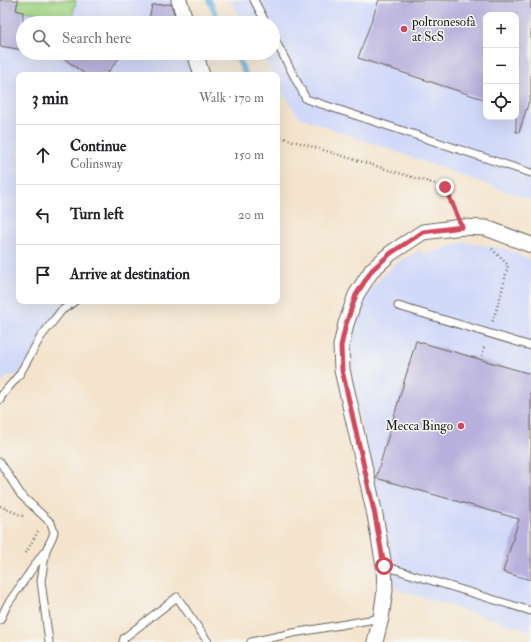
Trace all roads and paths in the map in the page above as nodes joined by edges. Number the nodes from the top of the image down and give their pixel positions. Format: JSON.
{"nodes":[{"id":1,"x":179,"y":0,"type":"edge"},
{"id":2,"x":254,"y":0,"type":"edge"},
{"id":3,"x":184,"y":16,"type":"edge"},
{"id":4,"x":262,"y":16,"type":"edge"},
{"id":5,"x":280,"y":49,"type":"edge"},
{"id":6,"x":197,"y":60,"type":"edge"},
{"id":7,"x":201,"y":72,"type":"edge"},
{"id":8,"x":280,"y":137,"type":"edge"},
{"id":9,"x":531,"y":172,"type":"edge"},
{"id":10,"x":462,"y":227,"type":"junction"},
{"id":11,"x":486,"y":228,"type":"junction"},
{"id":12,"x":531,"y":245,"type":"edge"},
{"id":13,"x":70,"y":304,"type":"edge"},
{"id":14,"x":398,"y":306,"type":"dead end"},
{"id":15,"x":489,"y":333,"type":"junction"},
{"id":16,"x":531,"y":346,"type":"edge"},
{"id":17,"x":482,"y":356,"type":"dead end"},
{"id":18,"x":1,"y":397,"type":"edge"},
{"id":19,"x":0,"y":462,"type":"edge"},
{"id":20,"x":0,"y":506,"type":"edge"},
{"id":21,"x":28,"y":519,"type":"dead end"},
{"id":22,"x":42,"y":525,"type":"dead end"},
{"id":23,"x":46,"y":550,"type":"junction"},
{"id":24,"x":24,"y":558,"type":"dead end"},
{"id":25,"x":384,"y":566,"type":"junction"},
{"id":26,"x":531,"y":611,"type":"edge"},
{"id":27,"x":381,"y":618,"type":"junction"},
{"id":28,"x":0,"y":620,"type":"edge"},
{"id":29,"x":49,"y":642,"type":"edge"},
{"id":30,"x":123,"y":642,"type":"edge"},
{"id":31,"x":208,"y":642,"type":"edge"},
{"id":32,"x":251,"y":642,"type":"edge"},
{"id":33,"x":375,"y":642,"type":"edge"}],
"edges":[{"from":1,"to":3,"type":"street"},
{"from":2,"to":4,"type":"lane"},
{"from":5,"to":9,"type":"lane"},
{"from":6,"to":7,"type":"street"},
{"from":8,"to":10,"type":"path"},
{"from":10,"to":11,"type":"street"},
{"from":10,"to":25,"type":"street"},
{"from":11,"to":12,"type":"street"},
{"from":11,"to":15,"type":"path"},
{"from":13,"to":18,"type":"lane"},
{"from":14,"to":15,"type":"lane"},
{"from":15,"to":16,"type":"lane"},
{"from":15,"to":17,"type":"path"},
{"from":19,"to":23,"type":"lane"},
{"from":20,"to":21,"type":"path"},
{"from":22,"to":24,"type":"path"},
{"from":23,"to":28,"type":"lane"},
{"from":23,"to":29,"type":"lane"},
{"from":25,"to":26,"type":"lane"},
{"from":25,"to":27,"type":"street"},
{"from":27,"to":32,"type":"lane"},
{"from":27,"to":33,"type":"street"},
{"from":30,"to":31,"type":"lane"}]}
